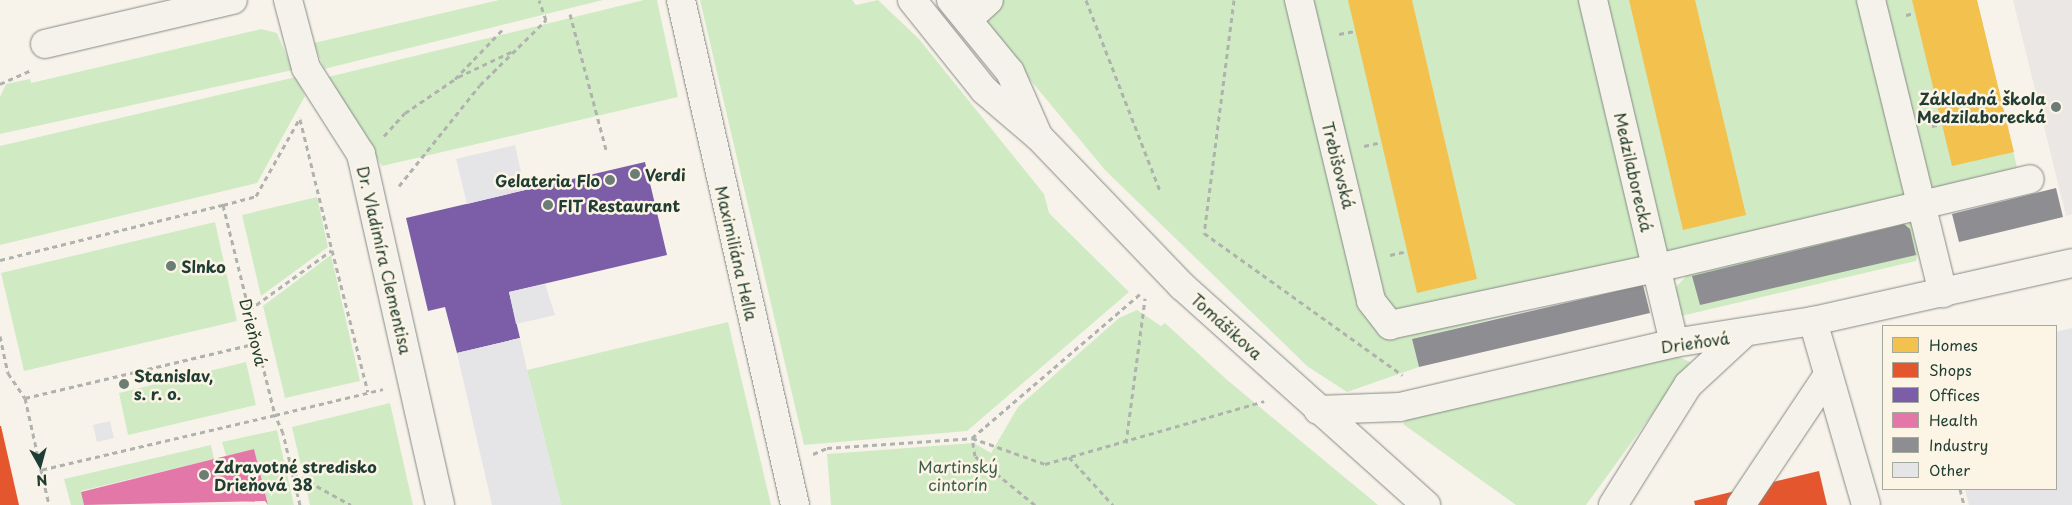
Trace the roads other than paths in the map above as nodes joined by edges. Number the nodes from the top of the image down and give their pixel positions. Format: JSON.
{"nodes":[{"id":1,"x":233,"y":0,"type":"edge"},
{"id":2,"x":288,"y":0,"type":"edge"},
{"id":3,"x":681,"y":0,"type":"edge"},
{"id":4,"x":912,"y":0,"type":"edge"},
{"id":5,"x":990,"y":0,"type":"edge"},
{"id":6,"x":1300,"y":0,"type":"edge"},
{"id":7,"x":1593,"y":0,"type":"edge"},
{"id":8,"x":1871,"y":0,"type":"edge"},
{"id":9,"x":959,"y":10,"type":"edge"},
{"id":10,"x":45,"y":44,"type":"dead end"},
{"id":11,"x":1039,"y":137,"type":"junction"},
{"id":12,"x":2030,"y":180,"type":"dead end"},
{"id":13,"x":1923,"y":206,"type":"junction"},
{"id":14,"x":2072,"y":263,"type":"edge"},
{"id":15,"x":1657,"y":268,"type":"junction"},
{"id":16,"x":1943,"y":293,"type":"junction"},
{"id":17,"x":1813,"y":321,"type":"junction"},
{"id":18,"x":1742,"y":335,"type":"junction"},
{"id":19,"x":1674,"y":343,"type":"junction"},
{"id":20,"x":1826,"y":378,"type":"junction"},
{"id":21,"x":1318,"y":410,"type":"junction"},
{"id":22,"x":440,"y":505,"type":"edge"},
{"id":23,"x":796,"y":505,"type":"edge"},
{"id":24,"x":1426,"y":505,"type":"edge"},
{"id":25,"x":1613,"y":505,"type":"edge"},
{"id":26,"x":1741,"y":505,"type":"edge"},
{"id":27,"x":1866,"y":505,"type":"edge"}],
"edges":[{"from":1,"to":10,"type":"street"},
{"from":2,"to":22,"type":"street","name":"Dr. Vladimíra Clementisa"},
{"from":3,"to":23,"type":"street","name":"Maximiliána Hella"},
{"from":4,"to":11,"type":"street","name":"Tomášikova"},
{"from":5,"to":9,"type":"street"},
{"from":6,"to":15,"type":"street","name":"Trebišovská"},
{"from":7,"to":15,"type":"street","name":"Medzilaborecká"},
{"from":8,"to":13,"type":"street"},
{"from":9,"to":11,"type":"street","name":"Tomášikova"},
{"from":11,"to":21,"type":"street","name":"Tomášikova"},
{"from":12,"to":13,"type":"street"},
{"from":13,"to":15,"type":"street"},
{"from":13,"to":16,"type":"street"},
{"from":14,"to":16,"type":"street","name":"Drieňová"},
{"from":15,"to":19,"type":"street","name":"Medzilaborecká"},
{"from":16,"to":17,"type":"street","name":"Drieňová"},
{"from":17,"to":18,"type":"street","name":"Drieňová"},
{"from":17,"to":20,"type":"street"},
{"from":18,"to":19,"type":"street","name":"Drieňová"},
{"from":18,"to":25,"type":"street"},
{"from":19,"to":21,"type":"street","name":"Drieňová"},
{"from":20,"to":26,"type":"street"},
{"from":20,"to":27,"type":"street"},
{"from":21,"to":24,"type":"street","name":"Tomášikova"}]}
